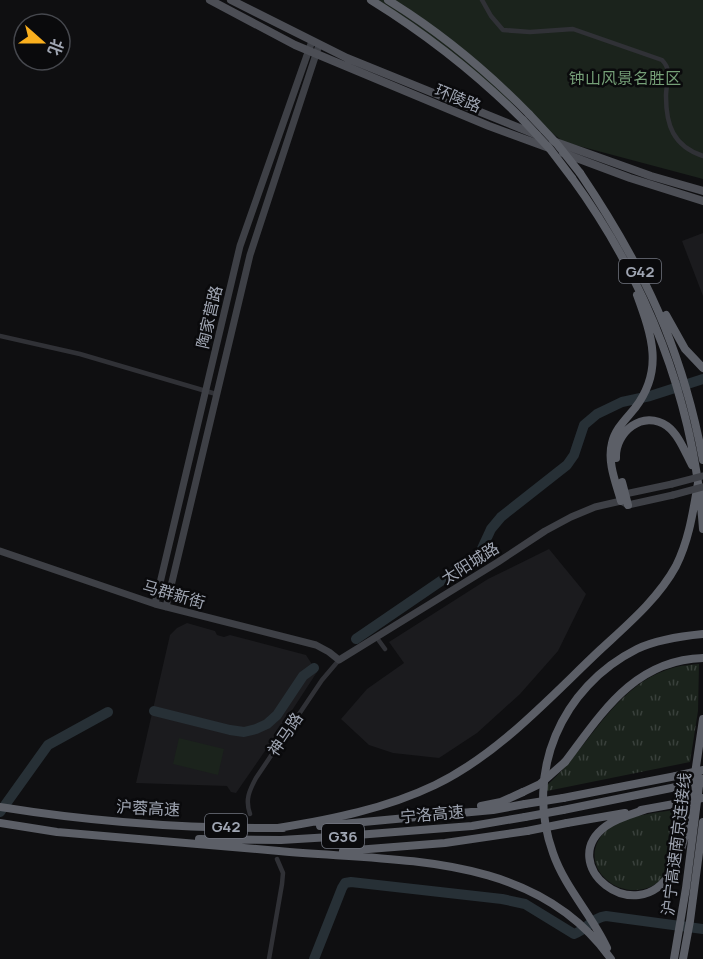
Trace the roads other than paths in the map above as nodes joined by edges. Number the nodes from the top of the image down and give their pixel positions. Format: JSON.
{"nodes":[{"id":1,"x":210,"y":0,"type":"edge"},
{"id":2,"x":231,"y":0,"type":"edge"},
{"id":3,"x":370,"y":0,"type":"edge"},
{"id":4,"x":388,"y":0,"type":"edge"},
{"id":5,"x":482,"y":0,"type":"edge"},
{"id":6,"x":315,"y":43,"type":"junction"},
{"id":7,"x":312,"y":53,"type":"junction"},
{"id":8,"x":526,"y":117,"type":"junction"},
{"id":9,"x":703,"y":156,"type":"edge"},
{"id":10,"x":576,"y":176,"type":"junction"},
{"id":11,"x":703,"y":191,"type":"edge"},
{"id":12,"x":703,"y":201,"type":"edge"},
{"id":13,"x":607,"y":229,"type":"junction"},
{"id":14,"x":631,"y":253,"type":"junction"},
{"id":15,"x":0,"y":336,"type":"edge"},
{"id":16,"x":703,"y":368,"type":"edge"},
{"id":17,"x":680,"y":379,"type":"junction"},
{"id":18,"x":206,"y":391,"type":"junction"},
{"id":19,"x":683,"y":392,"type":"junction"},
{"id":20,"x":216,"y":394,"type":"junction"},
{"id":21,"x":703,"y":460,"type":"edge"},
{"id":22,"x":700,"y":480,"type":"edge"},
{"id":23,"x":625,"y":500,"type":"junction"},
{"id":24,"x":703,"y":529,"type":"edge"},
{"id":25,"x":0,"y":551,"type":"edge"},
{"id":26,"x":155,"y":604,"type":"junction"},
{"id":27,"x":166,"y":607,"type":"junction"},
{"id":28,"x":703,"y":634,"type":"edge"},
{"id":29,"x":377,"y":638,"type":"junction"},
{"id":30,"x":385,"y":649,"type":"dead end"},
{"id":31,"x":703,"y":658,"type":"edge"},
{"id":32,"x":339,"y":660,"type":"junction"},
{"id":33,"x":703,"y":719,"type":"edge"},
{"id":34,"x":703,"y":732,"type":"edge"},
{"id":35,"x":703,"y":770,"type":"edge"},
{"id":36,"x":703,"y":783,"type":"edge"},
{"id":37,"x":703,"y":798,"type":"edge"},
{"id":38,"x":0,"y":807,"type":"edge"},
{"id":39,"x":644,"y":810,"type":"junction"},
{"id":40,"x":250,"y":814,"type":"dead end"},
{"id":41,"x":439,"y":815,"type":"junction"},
{"id":42,"x":703,"y":822,"type":"edge"},
{"id":43,"x":2,"y":824,"type":"edge"},
{"id":44,"x":278,"y":828,"type":"junction"},
{"id":45,"x":159,"y":839,"type":"junction"},
{"id":46,"x":278,"y":855,"type":"junction"},
{"id":47,"x":686,"y":920,"type":"junction"},
{"id":48,"x":595,"y":932,"type":"junction"},
{"id":49,"x":683,"y":932,"type":"junction"},
{"id":50,"x":269,"y":959,"type":"edge"},
{"id":51,"x":611,"y":959,"type":"edge"},
{"id":52,"x":674,"y":959,"type":"edge"},
{"id":53,"x":683,"y":959,"type":"edge"}],
"edges":[{"from":1,"to":7,"type":"main road","name":"环陵路"},
{"from":2,"to":6,"type":"main road","name":"环陵路"},
{"from":3,"to":8,"type":"highway","number":"G42"},
{"from":4,"to":8,"type":"highway","number":"G42"},
{"from":5,"to":9,"type":"street"},
{"from":6,"to":7,"type":"main road","name":"陶家营路"},
{"from":6,"to":11,"type":"main road","name":"环陵路"},
{"from":7,"to":12,"type":"main road","name":"环陵路"},
{"from":7,"to":18,"type":"main road","name":"陶家营路"},
{"from":7,"to":20,"type":"main road","name":"陶家营路"},
{"from":8,"to":10,"type":"highway","number":"G42","bridge":true},
{"from":10,"to":13,"type":"highway","number":"G42"},
{"from":10,"to":14,"type":"highway","number":"G42"},
{"from":13,"to":17,"type":"highway","number":"G42"},
{"from":13,"to":23,"type":"highway"},
{"from":14,"to":16,"type":"highway"},
{"from":14,"to":17,"type":"highway","number":"G42"},
{"from":15,"to":18,"type":"street"},
{"from":17,"to":19,"type":"highway","number":"G42"},
{"from":18,"to":20,"type":"street"},
{"from":18,"to":26,"type":"main road","name":"陶家营路"},
{"from":19,"to":21,"type":"highway","number":"G42"},
{"from":19,"to":22,"type":"highway","number":"G42"},
{"from":20,"to":27,"type":"main road","name":"陶家营路"},
{"from":22,"to":23,"type":"main road","name":"太阳城路","bridge":true},
{"from":22,"to":23,"type":"main road","name":"太阳城路","bridge":true},
{"from":22,"to":23,"type":"highway"},
{"from":22,"to":24,"type":"highway","number":"G42"},
{"from":22,"to":44,"type":"highway"},
{"from":23,"to":29,"type":"main road","name":"太阳城路"},
{"from":25,"to":26,"type":"main road","name":"马群新街"},
{"from":26,"to":27,"type":"main road","name":"马群新街"},
{"from":27,"to":32,"type":"main road","name":"马群新街"},
{"from":28,"to":48,"type":"highway"},
{"from":29,"to":30,"type":"street"},
{"from":29,"to":32,"type":"main road","name":"太阳城路"},
{"from":31,"to":41,"type":"highway","number":"G42","bridge":true},
{"from":32,"to":40,"type":"street","name":"神马路"},
{"from":33,"to":39,"type":"highway"},
{"from":34,"to":47,"type":"highway","name":"沪宁高速南京连接线"},
{"from":35,"to":41,"type":"highway","name":"宁洛高速","bridge":true},
{"from":36,"to":45,"type":"highway","name":"宁洛高速","number":"G36","bridge":true},
{"from":37,"to":39,"type":"highway","bridge":true},
{"from":38,"to":44,"type":"highway","name":"沪蓉高速","number":"G42"},
{"from":39,"to":46,"type":"highway","bridge":true},
{"from":41,"to":44,"type":"highway","name":"沪蓉高速","number":"G42"},
{"from":42,"to":47,"type":"highway","name":"沪宁高速南京连接线"},
{"from":43,"to":45,"type":"highway","name":"沪蓉高速","number":"G42"},
{"from":45,"to":46,"type":"highway","number":"G42"},
{"from":46,"to":48,"type":"highway","number":"G42"},
{"from":46,"to":50,"type":"street"},
{"from":47,"to":49,"type":"highway","name":"沪宁高速南京连接线"},
{"from":48,"to":51,"type":"highway","number":"G42"},
{"from":49,"to":52,"type":"highway","name":"沪宁高速南京连接线"},
{"from":49,"to":53,"type":"highway","name":"沪宁高速南京连接线"}]}
